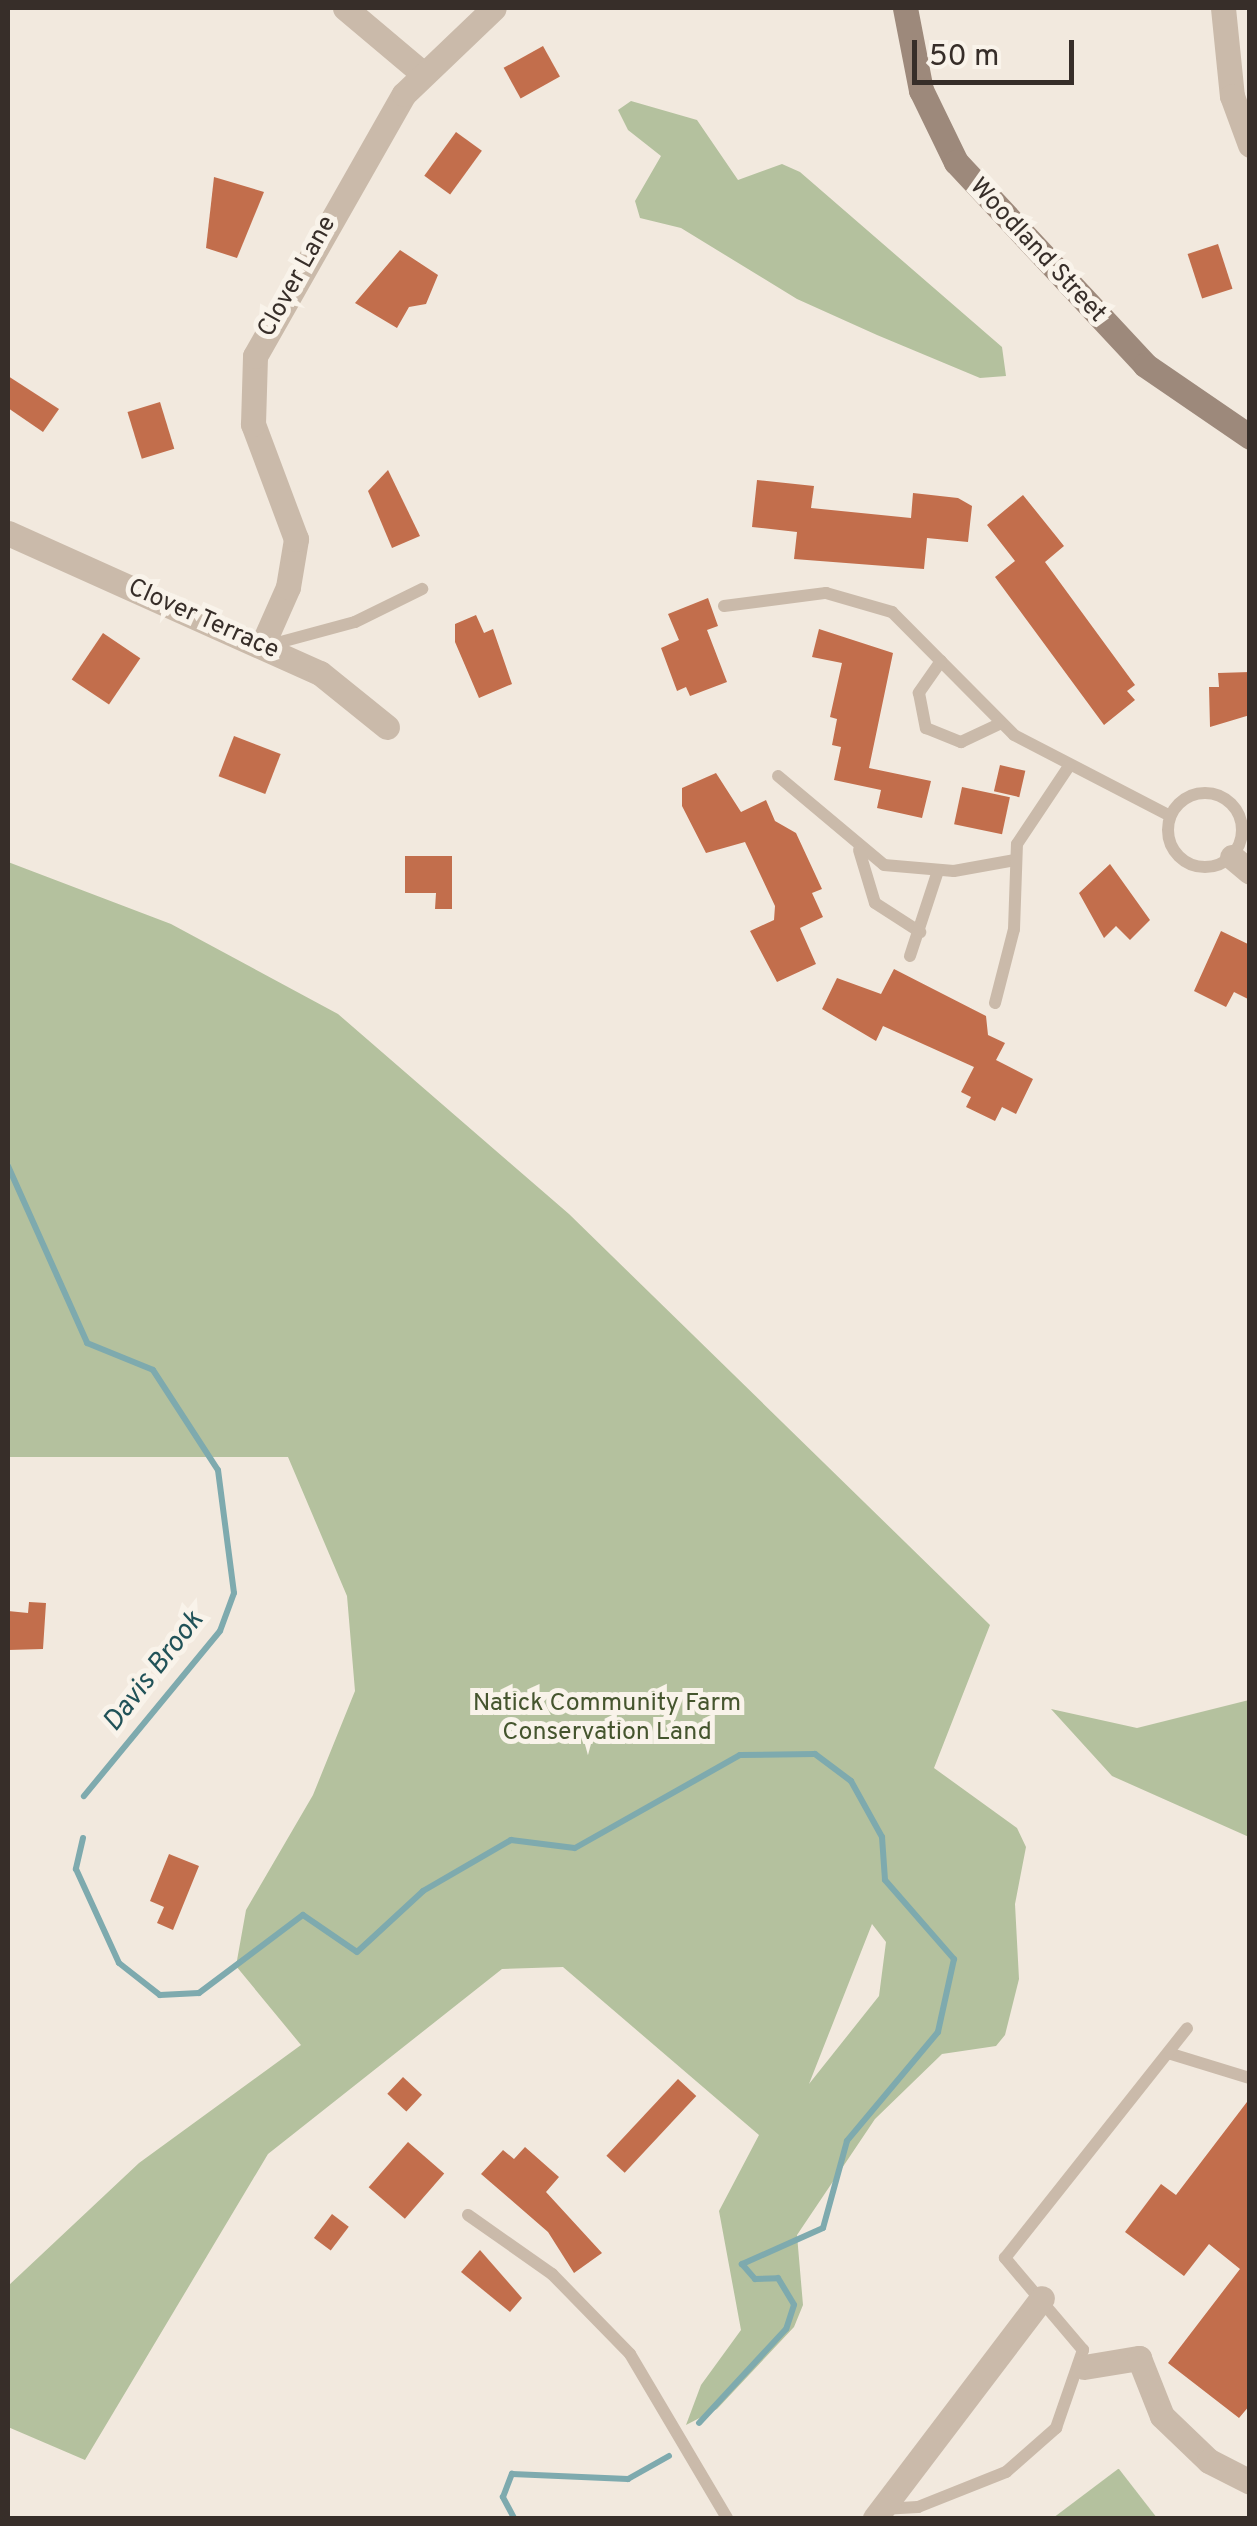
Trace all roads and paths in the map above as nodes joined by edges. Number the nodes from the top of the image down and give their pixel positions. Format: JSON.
{"nodes":[{"id":1,"x":345,"y":8,"type":"edge"},
{"id":2,"x":494,"y":8,"type":"edge"},
{"id":3,"x":905,"y":8,"type":"edge"},
{"id":4,"x":1224,"y":8,"type":"edge"},
{"id":5,"x":421,"y":72,"type":"junction"},
{"id":6,"x":1250,"y":145,"type":"edge"},
{"id":7,"x":1250,"y":438,"type":"edge"},
{"id":8,"x":8,"y":533,"type":"edge"},
{"id":9,"x":422,"y":588,"type":"dead end"},
{"id":10,"x":724,"y":606,"type":"dead end"},
{"id":11,"x":262,"y":646,"type":"junction"},
{"id":12,"x":941,"y":661,"type":"junction"},
{"id":13,"x":999,"y":724,"type":"junction"},
{"id":14,"x":387,"y":727,"type":"dead end"},
{"id":15,"x":1069,"y":766,"type":"junction"},
{"id":16,"x":778,"y":776,"type":"dead end"},
{"id":17,"x":1170,"y":816,"type":"junction"},
{"id":18,"x":860,"y":850,"type":"junction"},
{"id":19,"x":1015,"y":860,"type":"junction"},
{"id":20,"x":1240,"y":864,"type":"edge"},
{"id":21,"x":938,"y":872,"type":"junction"},
{"id":22,"x":920,"y":932,"type":"junction"},
{"id":23,"x":910,"y":956,"type":"dead end"},
{"id":24,"x":995,"y":1003,"type":"dead end"},
{"id":25,"x":1187,"y":2028,"type":"dead end"},
{"id":26,"x":1168,"y":2053,"type":"junction"},
{"id":27,"x":1250,"y":2078,"type":"edge"},
{"id":28,"x":468,"y":2214,"type":"dead end"},
{"id":29,"x":1042,"y":2298,"type":"junction"},
{"id":30,"x":1084,"y":2366,"type":"junction"},
{"id":31,"x":1250,"y":2482,"type":"edge"},
{"id":32,"x":879,"y":2514,"type":"edge"},
{"id":33,"x":727,"y":2518,"type":"edge"}],
"edges":[{"from":1,"to":5,"type":"street"},
{"from":2,"to":5,"type":"street","name":"Clover Lane"},
{"from":3,"to":7,"type":"street","name":"Woodland Street"},
{"from":4,"to":6,"type":"street"},
{"from":5,"to":11,"type":"street","name":"Clover Lane"},
{"from":8,"to":11,"type":"street","name":"Clover Terrace"},
{"from":9,"to":11,"type":"lane"},
{"from":10,"to":12,"type":"lane"},
{"from":11,"to":14,"type":"street","name":"Clover Terrace"},
{"from":12,"to":13,"type":"lane"},
{"from":12,"to":13,"type":"lane"},
{"from":13,"to":15,"type":"lane"},
{"from":15,"to":17,"type":"lane"},
{"from":15,"to":19,"type":"lane"},
{"from":16,"to":18,"type":"lane"},
{"from":17,"to":20,"type":"lane"},
{"from":17,"to":20,"type":"lane"},
{"from":18,"to":21,"type":"lane"},
{"from":18,"to":22,"type":"lane"},
{"from":19,"to":21,"type":"lane"},
{"from":19,"to":24,"type":"lane"},
{"from":21,"to":22,"type":"lane"},
{"from":22,"to":23,"type":"lane"},
{"from":25,"to":26,"type":"lane"},
{"from":26,"to":27,"type":"lane"},
{"from":26,"to":29,"type":"lane"},
{"from":28,"to":33,"type":"lane"},
{"from":29,"to":30,"type":"lane"},
{"from":29,"to":32,"type":"street"},
{"from":30,"to":31,"type":"street"},
{"from":30,"to":32,"type":"lane"}]}
